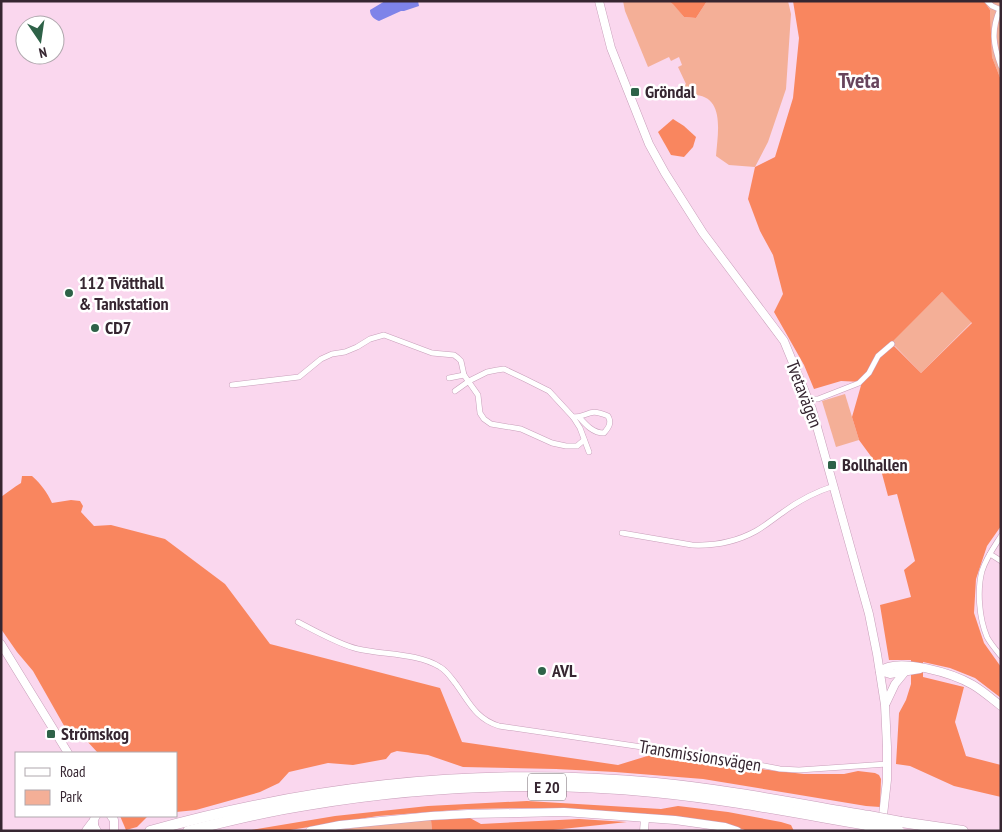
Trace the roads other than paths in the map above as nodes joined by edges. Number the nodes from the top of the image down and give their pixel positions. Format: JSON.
{"nodes":[{"id":1,"x":599,"y":1,"type":"edge"},
{"id":2,"x":987,"y":1,"type":"edge"},
{"id":3,"x":1000,"y":9,"type":"edge"},
{"id":4,"x":1001,"y":66,"type":"edge"},
{"id":5,"x":892,"y":344,"type":"dead end"},
{"id":6,"x":464,"y":375,"type":"junction"},
{"id":7,"x":448,"y":378,"type":"dead end"},
{"id":8,"x":469,"y":381,"type":"junction"},
{"id":9,"x":232,"y":385,"type":"dead end"},
{"id":10,"x":455,"y":391,"type":"dead end"},
{"id":11,"x":808,"y":399,"type":"junction"},
{"id":12,"x":576,"y":417,"type":"junction"},
{"id":13,"x":584,"y":440,"type":"junction"},
{"id":14,"x":589,"y":452,"type":"dead end"},
{"id":15,"x":834,"y":486,"type":"junction"},
{"id":16,"x":622,"y":533,"type":"dead end"},
{"id":17,"x":1001,"y":536,"type":"edge"},
{"id":18,"x":990,"y":554,"type":"junction"},
{"id":19,"x":1001,"y":561,"type":"edge"},
{"id":20,"x":298,"y":622,"type":"dead end"},
{"id":21,"x":1,"y":644,"type":"edge"},
{"id":22,"x":1001,"y":656,"type":"edge"},
{"id":23,"x":924,"y":668,"type":"junction"},
{"id":24,"x":880,"y":671,"type":"junction"},
{"id":25,"x":904,"y":673,"type":"junction"},
{"id":26,"x":885,"y":705,"type":"junction"},
{"id":27,"x":1001,"y":706,"type":"edge"},
{"id":28,"x":67,"y":752,"type":"edge"},
{"id":29,"x":887,"y":764,"type":"junction"},
{"id":30,"x":112,"y":817,"type":"edge"},
{"id":31,"x":645,"y":818,"type":"junction"},
{"id":32,"x":868,"y":821,"type":"junction"},
{"id":33,"x":900,"y":826,"type":"edge"},
{"id":34,"x":114,"y":831,"type":"edge"},
{"id":35,"x":150,"y":831,"type":"edge"},
{"id":36,"x":188,"y":831,"type":"edge"},
{"id":37,"x":310,"y":831,"type":"edge"},
{"id":38,"x":644,"y":831,"type":"edge"},
{"id":39,"x":737,"y":831,"type":"edge"},
{"id":40,"x":881,"y":831,"type":"edge"},
{"id":41,"x":963,"y":831,"type":"edge"}],
"edges":[{"from":1,"to":11,"type":"main road","name":"Tvetavägen"},
{"from":2,"to":3,"type":"street"},
{"from":3,"to":4,"type":"street"},
{"from":5,"to":11,"type":"street"},
{"from":6,"to":7,"type":"street"},
{"from":6,"to":8,"type":"street"},
{"from":6,"to":9,"type":"street"},
{"from":8,"to":10,"type":"street"},
{"from":8,"to":12,"type":"street"},
{"from":8,"to":13,"type":"street"},
{"from":11,"to":15,"type":"main road","name":"Tvetavägen"},
{"from":12,"to":12,"type":"street"},
{"from":12,"to":13,"type":"street"},
{"from":13,"to":14,"type":"street"},
{"from":15,"to":16,"type":"street"},
{"from":15,"to":24,"type":"main road","name":"Tvetavägen"},
{"from":17,"to":18,"type":"street"},
{"from":18,"to":19,"type":"street"},
{"from":18,"to":22,"type":"street"},
{"from":20,"to":29,"type":"street","name":"Transmissionsvägen"},
{"from":21,"to":28,"type":"main road"},
{"from":23,"to":24,"type":"main road"},
{"from":23,"to":25,"type":"main road"},
{"from":23,"to":27,"type":"main road"},
{"from":24,"to":25,"type":"main road"},
{"from":24,"to":26,"type":"main road","name":"Tvetavägen"},
{"from":25,"to":26,"type":"main road"},
{"from":26,"to":29,"type":"main road","name":"Tvetavägen"},
{"from":29,"to":40,"type":"main road","name":"Tvetavägen"},
{"from":30,"to":34,"type":"main road"},
{"from":31,"to":37,"type":"main road"},
{"from":31,"to":38,"type":"main road"},
{"from":31,"to":39,"type":"main road"},
{"from":32,"to":33,"type":"highway","number":"E 20","bridge":true},
{"from":32,"to":35,"type":"highway","number":"E 20"},
{"from":32,"to":36,"type":"highway","number":"E 20"},
{"from":33,"to":41,"type":"highway","number":"E 20"}]}
